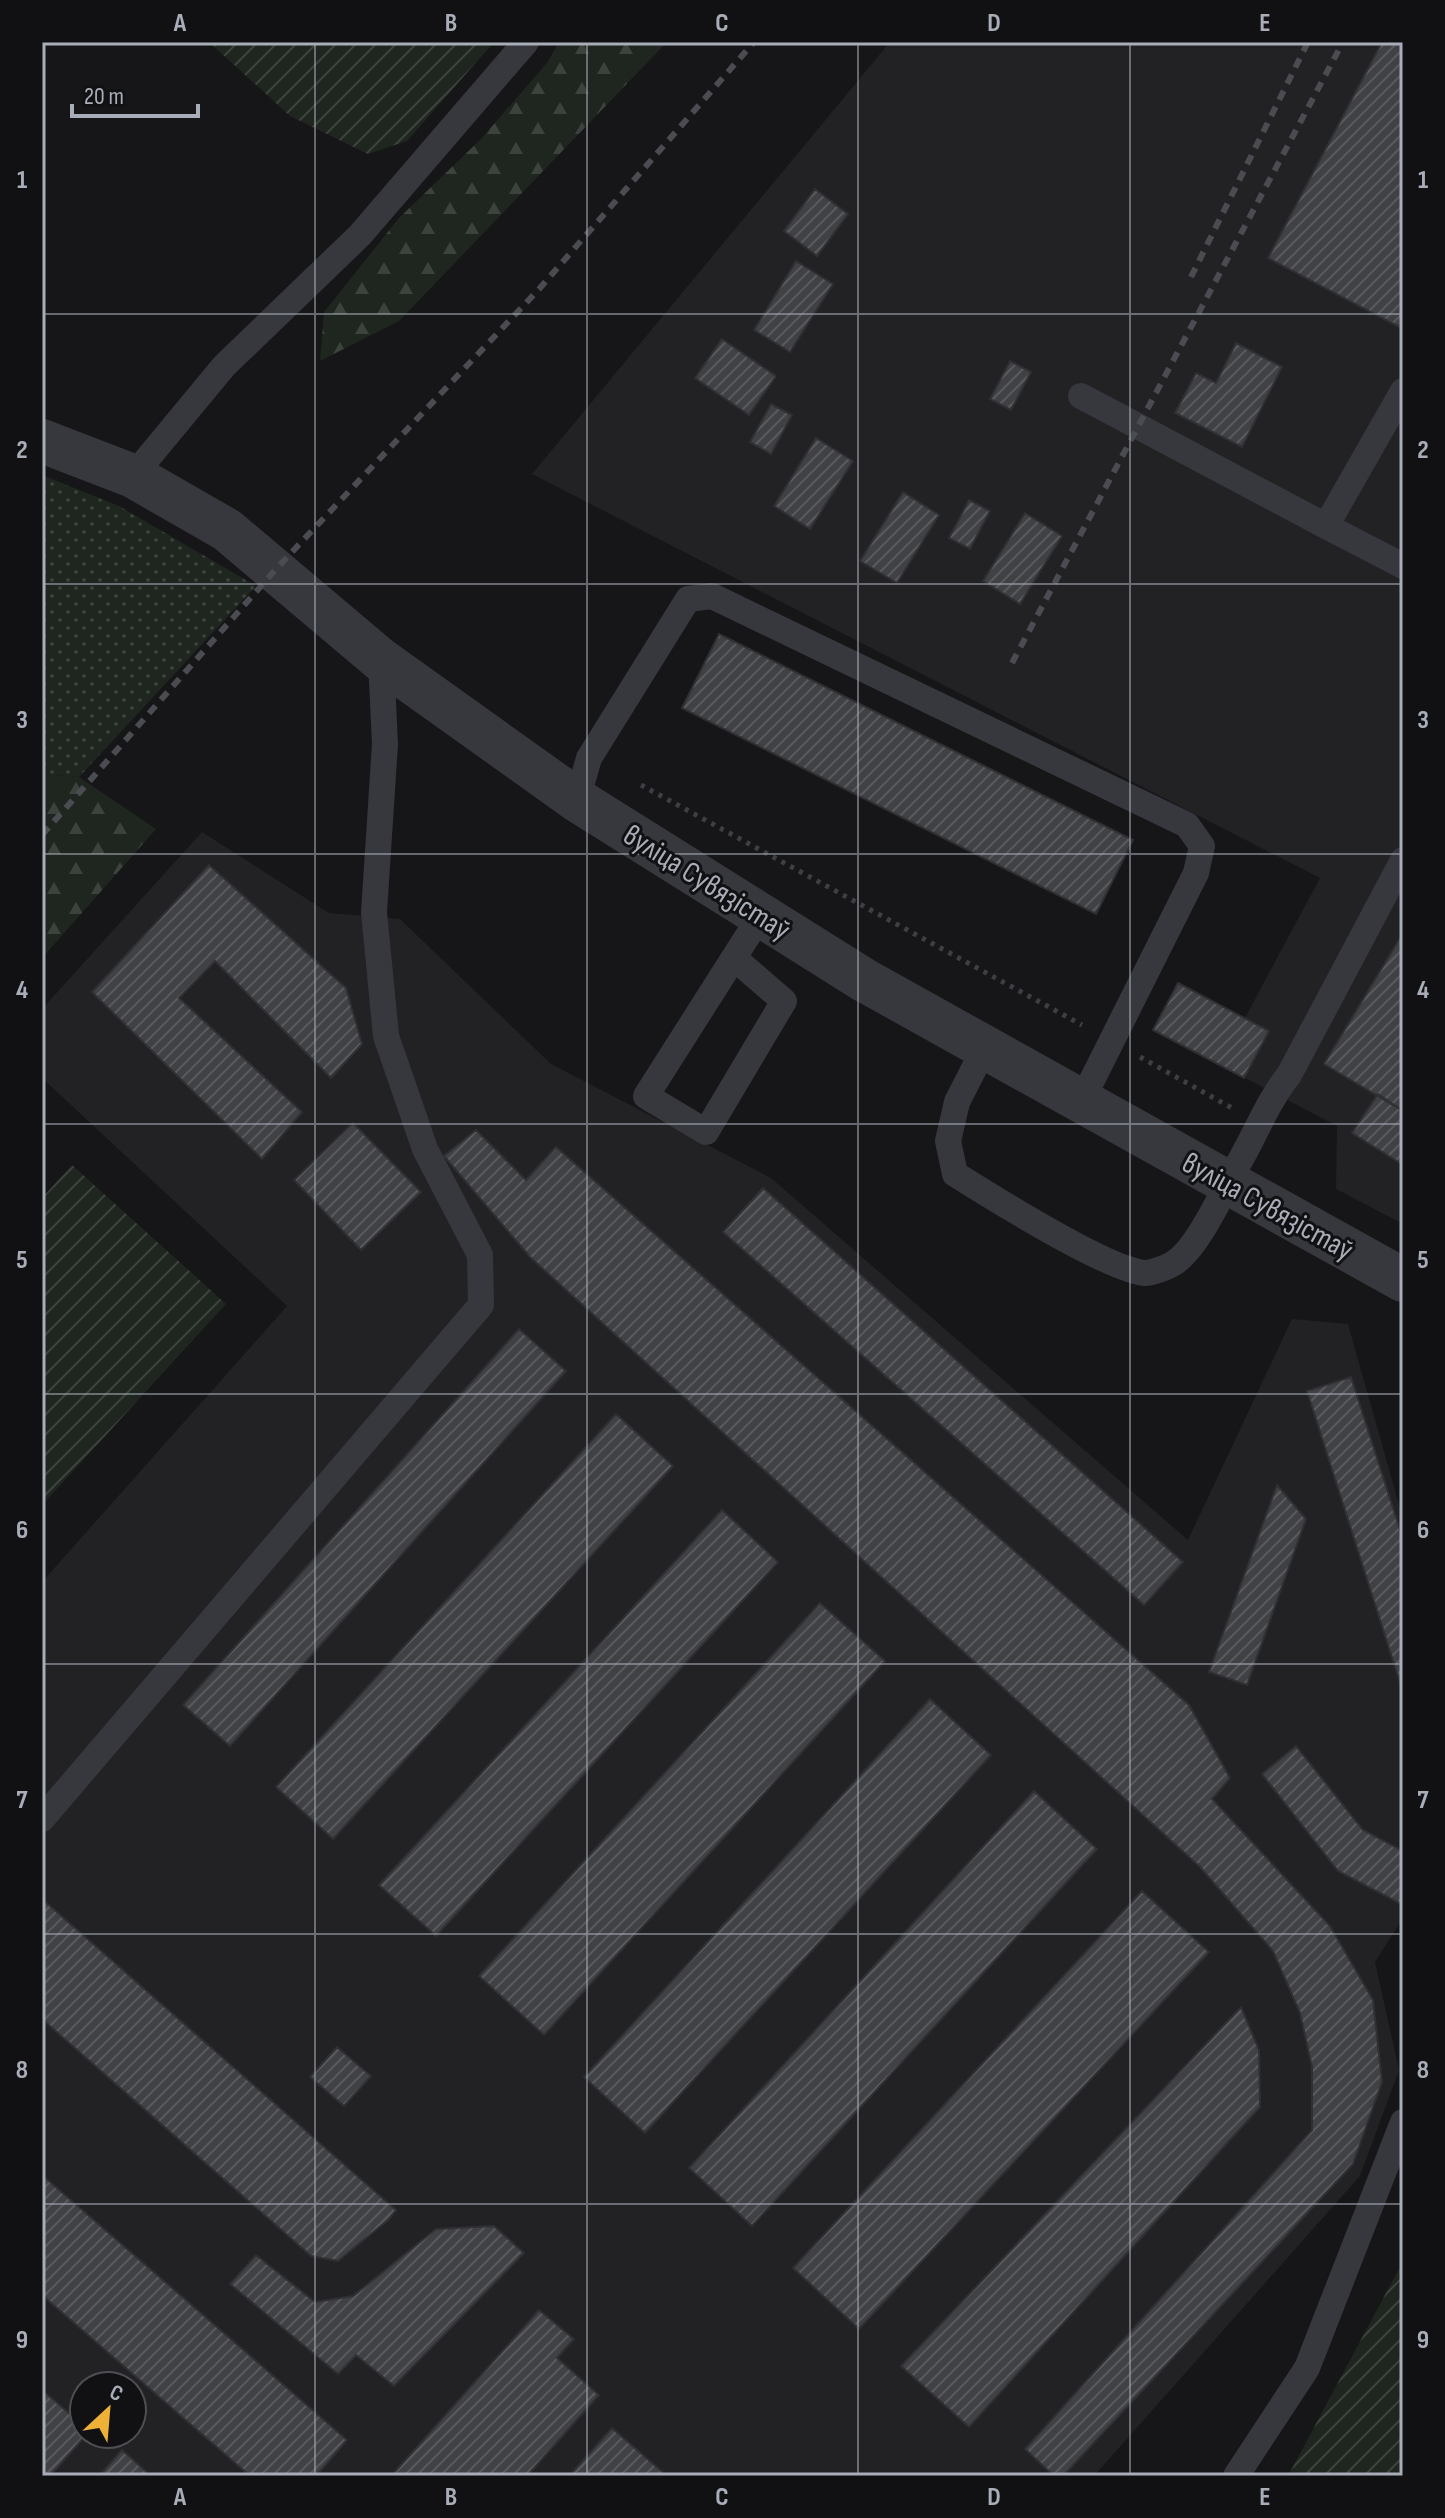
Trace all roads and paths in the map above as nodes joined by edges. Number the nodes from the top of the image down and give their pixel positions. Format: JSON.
{"nodes":[{"id":1,"x":526,"y":42,"type":"edge"},
{"id":2,"x":1403,"y":391,"type":"edge"},
{"id":3,"x":1081,"y":396,"type":"dead end"},
{"id":4,"x":42,"y":441,"type":"edge"},
{"id":5,"x":133,"y":476,"type":"junction"},
{"id":6,"x":1326,"y":526,"type":"junction"},
{"id":7,"x":1403,"y":566,"type":"edge"},
{"id":8,"x":381,"y":660,"type":"junction"},
{"id":9,"x":589,"y":758,"type":"junction"},
{"id":10,"x":577,"y":800,"type":"junction"},
{"id":11,"x":1403,"y":860,"type":"edge"},
{"id":12,"x":761,"y":915,"type":"junction"},
{"id":13,"x":734,"y":958,"type":"junction"},
{"id":14,"x":1112,"y":1041,"type":"junction"},
{"id":15,"x":985,"y":1047,"type":"junction"},
{"id":16,"x":1082,"y":1100,"type":"junction"},
{"id":17,"x":1261,"y":1125,"type":"junction"},
{"id":18,"x":1227,"y":1183,"type":"junction"},
{"id":19,"x":1403,"y":1280,"type":"edge"},
{"id":20,"x":42,"y":1819,"type":"edge"},
{"id":21,"x":1403,"y":2122,"type":"edge"},
{"id":22,"x":1236,"y":2476,"type":"edge"}],
"edges":[{"from":1,"to":5,"type":"lane"},
{"from":2,"to":6,"type":"lane"},
{"from":3,"to":6,"type":"lane"},
{"from":4,"to":5,"type":"street","name":"вуліца Сувязістаў"},
{"from":5,"to":8,"type":"street","name":"вуліца Сувязістаў"},
{"from":6,"to":7,"type":"lane"},
{"from":8,"to":10,"type":"street","name":"вуліца Сувязістаў"},
{"from":8,"to":20,"type":"lane"},
{"from":9,"to":10,"type":"lane"},
{"from":9,"to":14,"type":"path"},
{"from":9,"to":14,"type":"lane"},
{"from":10,"to":12,"type":"street","name":"вуліца Сувязістаў"},
{"from":11,"to":17,"type":"lane"},
{"from":12,"to":13,"type":"lane"},
{"from":12,"to":15,"type":"street","name":"вуліца Сувязістаў"},
{"from":13,"to":13,"type":"lane"},
{"from":14,"to":16,"type":"lane"},
{"from":14,"to":17,"type":"path"},
{"from":15,"to":16,"type":"street","name":"вуліца Сувязістаў"},
{"from":15,"to":18,"type":"lane"},
{"from":16,"to":18,"type":"street","name":"вуліца Сувязістаў"},
{"from":17,"to":18,"type":"lane"},
{"from":18,"to":19,"type":"street","name":"вуліца Сувязістаў"},
{"from":21,"to":22,"type":"lane"}]}
